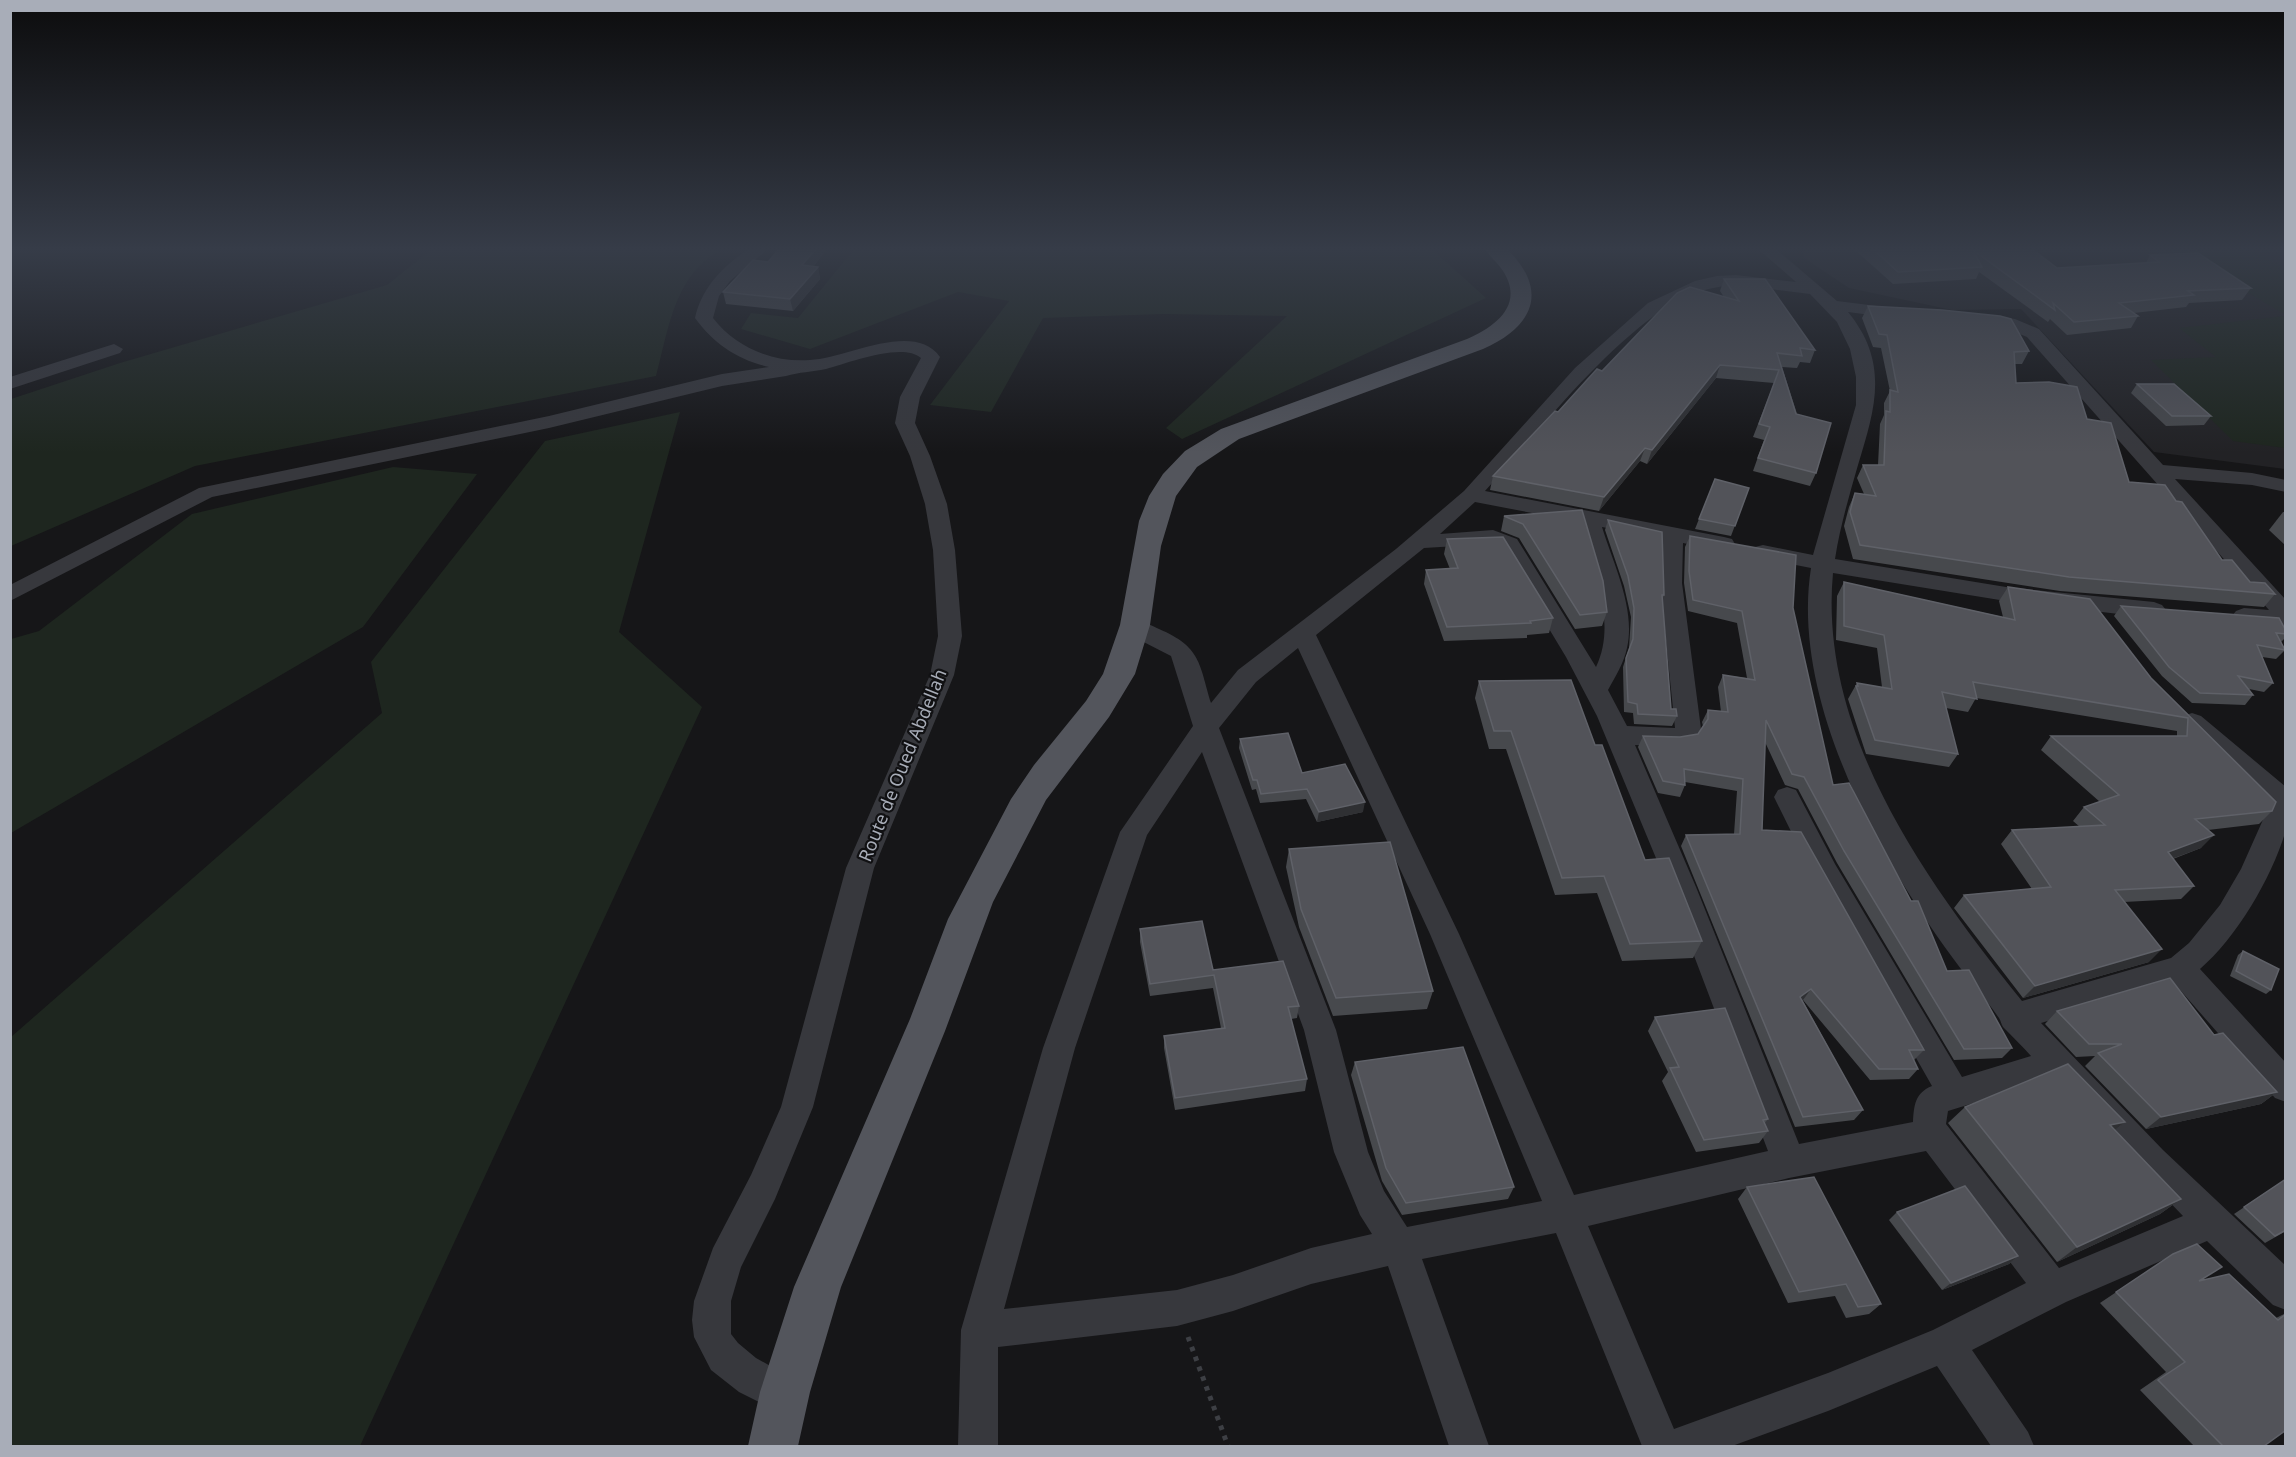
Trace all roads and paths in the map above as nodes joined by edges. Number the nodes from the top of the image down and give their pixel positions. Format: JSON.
{"nodes":[{"id":1,"x":704,"y":317,"type":"edge"},
{"id":2,"x":1513,"y":317,"type":"edge"},
{"id":3,"x":1642,"y":317,"type":"edge"},
{"id":4,"x":1839,"y":317,"type":"edge"},
{"id":5,"x":1961,"y":319,"type":"edge"},
{"id":6,"x":114,"y":349,"type":"dead end"},
{"id":7,"x":813,"y":366,"type":"junction"},
{"id":8,"x":10,"y":383,"type":"edge"},
{"id":9,"x":2157,"y":471,"type":"junction"},
{"id":10,"x":2286,"y":486,"type":"edge"},
{"id":11,"x":1471,"y":495,"type":"junction"},
{"id":12,"x":1588,"y":517,"type":"junction"},
{"id":13,"x":1672,"y":533,"type":"junction"},
{"id":14,"x":1418,"y":542,"type":"junction"},
{"id":15,"x":1824,"y":564,"type":"junction"},
{"id":16,"x":10,"y":594,"type":"edge"},
{"id":17,"x":2090,"y":604,"type":"junction"},
{"id":18,"x":2171,"y":611,"type":"edge"},
{"id":19,"x":2217,"y":614,"type":"edge"},
{"id":20,"x":2286,"y":617,"type":"edge"},
{"id":21,"x":1136,"y":628,"type":"junction"},
{"id":22,"x":2108,"y":628,"type":"edge"},
{"id":23,"x":1302,"y":631,"type":"junction"},
{"id":24,"x":1596,"y":690,"type":"junction"},
{"id":25,"x":2172,"y":704,"type":"edge"},
{"id":26,"x":1206,"y":727,"type":"junction"},
{"id":27,"x":1618,"y":735,"type":"junction"},
{"id":28,"x":1787,"y":797,"type":"dead end"},
{"id":29,"x":2285,"y":800,"type":"edge"},
{"id":30,"x":2180,"y":969,"type":"junction"},
{"id":31,"x":2014,"y":1017,"type":"junction"},
{"id":32,"x":2055,"y":1063,"type":"junction"},
{"id":33,"x":2286,"y":1087,"type":"edge"},
{"id":34,"x":1954,"y":1093,"type":"junction"},
{"id":35,"x":1933,"y":1134,"type":"junction"},
{"id":36,"x":1790,"y":1162,"type":"junction"},
{"id":37,"x":1565,"y":1214,"type":"junction"},
{"id":38,"x":2212,"y":1221,"type":"junction"},
{"id":39,"x":1399,"y":1246,"type":"junction"},
{"id":40,"x":2053,"y":1289,"type":"junction"},
{"id":41,"x":2286,"y":1292,"type":"edge"},
{"id":42,"x":1178,"y":1308,"type":"junction"},
{"id":43,"x":980,"y":1330,"type":"junction"},
{"id":44,"x":1945,"y":1344,"type":"junction"},
{"id":45,"x":783,"y":1395,"type":"junction"},
{"id":46,"x":773,"y":1446,"type":"edge"},
{"id":47,"x":978,"y":1446,"type":"edge"},
{"id":48,"x":1228,"y":1446,"type":"edge"},
{"id":49,"x":1469,"y":1446,"type":"edge"},
{"id":50,"x":1662,"y":1446,"type":"edge"},
{"id":51,"x":1680,"y":1446,"type":"edge"},
{"id":52,"x":2014,"y":1446,"type":"edge"}],
"edges":[{"from":1,"to":7,"type":"street","name":"Route de Oued Abdellah"},
{"from":2,"to":21,"type":"main road"},
{"from":3,"to":11,"type":"street"},
{"from":4,"to":15,"type":"street"},
{"from":5,"to":9,"type":"street"},
{"from":6,"to":8,"type":"street"},
{"from":7,"to":16,"type":"street"},
{"from":7,"to":45,"type":"street","name":"Route de Oued Abdellah"},
{"from":9,"to":10,"type":"street"},
{"from":9,"to":20,"type":"street"},
{"from":11,"to":12,"type":"street"},
{"from":11,"to":14,"type":"street"},
{"from":12,"to":13,"type":"street"},
{"from":12,"to":24,"type":"street"},
{"from":13,"to":15,"type":"street"},
{"from":13,"to":27,"type":"street"},
{"from":14,"to":23,"type":"street"},
{"from":14,"to":24,"type":"street"},
{"from":15,"to":17,"type":"street"},
{"from":15,"to":31,"type":"street"},
{"from":17,"to":18,"type":"street"},
{"from":17,"to":22,"type":"street"},
{"from":19,"to":20,"type":"street"},
{"from":21,"to":26,"type":"street"},
{"from":21,"to":45,"type":"main road"},
{"from":23,"to":26,"type":"street"},
{"from":23,"to":37,"type":"street"},
{"from":24,"to":27,"type":"street"},
{"from":25,"to":29,"type":"street"},
{"from":26,"to":39,"type":"street"},
{"from":26,"to":43,"type":"street"},
{"from":27,"to":36,"type":"street"},
{"from":28,"to":34,"type":"street"},
{"from":29,"to":30,"type":"street"},
{"from":30,"to":31,"type":"street"},
{"from":30,"to":33,"type":"street"},
{"from":31,"to":32,"type":"street"},
{"from":32,"to":34,"type":"street"},
{"from":32,"to":38,"type":"street"},
{"from":34,"to":35,"type":"street"},
{"from":35,"to":36,"type":"street"},
{"from":35,"to":40,"type":"street"},
{"from":36,"to":37,"type":"street"},
{"from":37,"to":39,"type":"street"},
{"from":37,"to":50,"type":"street"},
{"from":38,"to":40,"type":"street"},
{"from":38,"to":41,"type":"street"},
{"from":39,"to":42,"type":"street"},
{"from":39,"to":49,"type":"street"},
{"from":40,"to":44,"type":"street"},
{"from":42,"to":43,"type":"street"},
{"from":42,"to":48,"type":"path"},
{"from":43,"to":47,"type":"street"},
{"from":44,"to":51,"type":"street"},
{"from":44,"to":52,"type":"street"},
{"from":45,"to":46,"type":"main road"}]}
